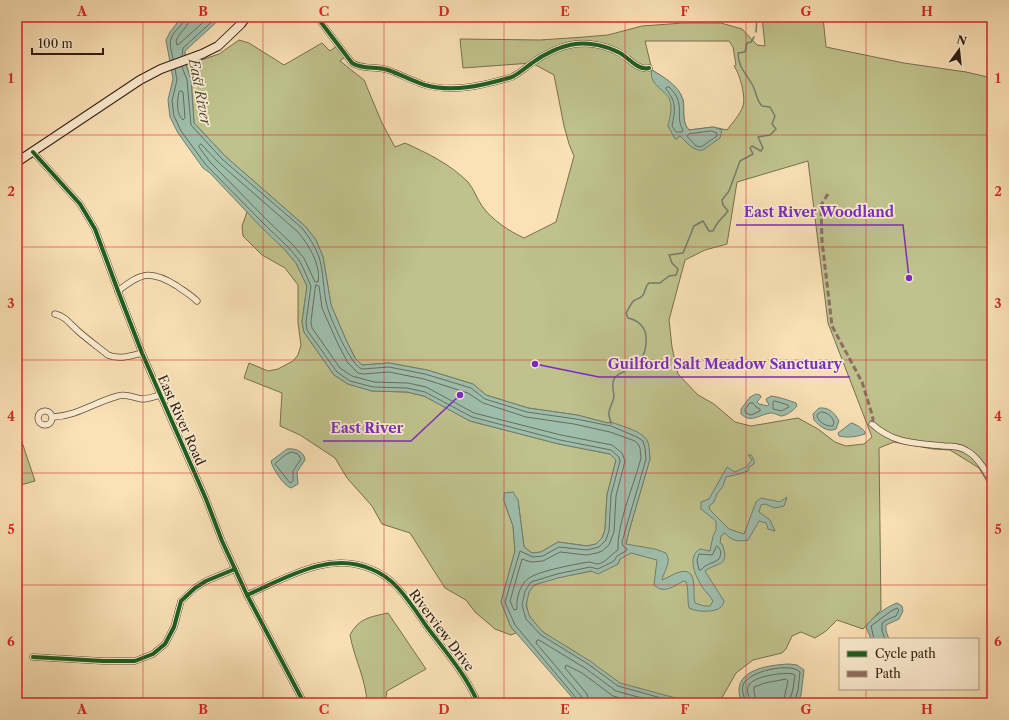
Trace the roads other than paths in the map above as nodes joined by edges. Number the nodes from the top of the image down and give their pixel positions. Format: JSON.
{"nodes":[{"id":1,"x":246,"y":17,"type":"edge"},
{"id":2,"x":317,"y":17,"type":"edge"},
{"id":3,"x":649,"y":68,"type":"dead end"},
{"id":4,"x":33,"y":152,"type":"junction"},
{"id":5,"x":17,"y":162,"type":"edge"},
{"id":6,"x":118,"y":291,"type":"junction"},
{"id":7,"x":197,"y":301,"type":"dead end"},
{"id":8,"x":55,"y":314,"type":"dead end"},
{"id":9,"x":142,"y":353,"type":"junction"},
{"id":10,"x":161,"y":395,"type":"junction"},
{"id":11,"x":53,"y":417,"type":"dead end"},
{"id":12,"x":872,"y":424,"type":"dead end"},
{"id":13,"x":992,"y":482,"type":"edge"},
{"id":14,"x":235,"y":569,"type":"junction"},
{"id":15,"x":247,"y":595,"type":"junction"},
{"id":16,"x":33,"y":657,"type":"dead end"},
{"id":17,"x":304,"y":703,"type":"edge"},
{"id":18,"x":478,"y":703,"type":"edge"}],
"edges":[{"from":1,"to":4,"type":"street"},
{"from":2,"to":3,"type":"street"},
{"from":4,"to":5,"type":"street"},
{"from":4,"to":6,"type":"street","name":"East River Road"},
{"from":6,"to":7,"type":"street"},
{"from":6,"to":9,"type":"street","name":"East River Road"},
{"from":8,"to":9,"type":"street"},
{"from":9,"to":10,"type":"street","name":"East River Road"},
{"from":10,"to":11,"type":"street"},
{"from":10,"to":14,"type":"street","name":"East River Road"},
{"from":12,"to":13,"type":"street"},
{"from":14,"to":15,"type":"street","name":"East River Road"},
{"from":14,"to":16,"type":"street"},
{"from":15,"to":17,"type":"street","name":"East River Road"},
{"from":15,"to":18,"type":"street","name":"Riverview Drive"}]}
